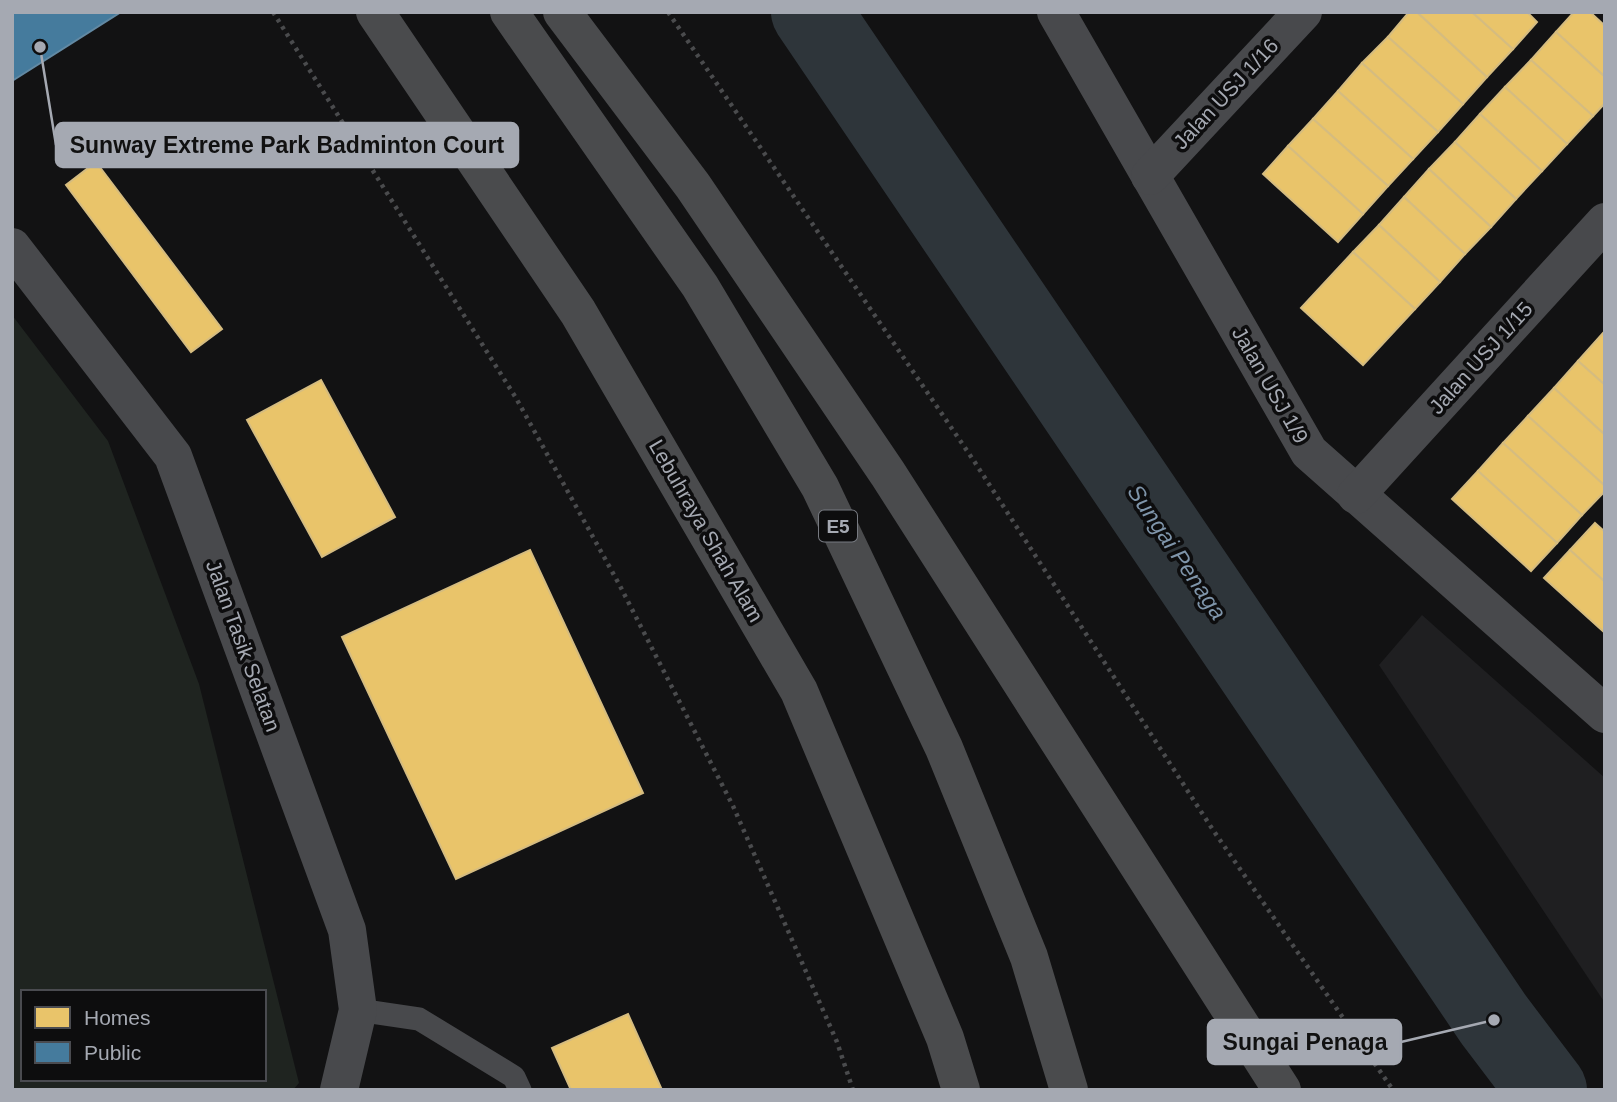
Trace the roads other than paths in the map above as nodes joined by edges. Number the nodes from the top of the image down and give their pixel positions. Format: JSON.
{"nodes":[{"id":1,"x":375,"y":12,"type":"edge"},
{"id":2,"x":509,"y":12,"type":"edge"},
{"id":3,"x":562,"y":12,"type":"edge"},
{"id":4,"x":1055,"y":12,"type":"edge"},
{"id":5,"x":1303,"y":12,"type":"edge"},
{"id":6,"x":1150,"y":176,"type":"junction"},
{"id":7,"x":1605,"y":222,"type":"edge"},
{"id":8,"x":12,"y":247,"type":"edge"},
{"id":9,"x":1356,"y":495,"type":"junction"},
{"id":10,"x":1605,"y":714,"type":"edge"},
{"id":11,"x":358,"y":1010,"type":"junction"},
{"id":12,"x":339,"y":1090,"type":"edge"},
{"id":13,"x":520,"y":1090,"type":"edge"},
{"id":14,"x":961,"y":1090,"type":"edge"},
{"id":15,"x":1069,"y":1090,"type":"edge"},
{"id":16,"x":1282,"y":1090,"type":"edge"}],
"edges":[{"from":1,"to":14,"type":"highway","name":"Lebuhraya Shah Alam"},
{"from":2,"to":15,"type":"highway","number":"E5"},
{"from":3,"to":16,"type":"highway"},
{"from":4,"to":6,"type":"street","name":"Jalan USJ 1/9"},
{"from":5,"to":6,"type":"street","name":"Jalan USJ 1/16"},
{"from":6,"to":9,"type":"street","name":"Jalan USJ 1/9"},
{"from":7,"to":9,"type":"street","name":"Jalan USJ 1/15"},
{"from":8,"to":11,"type":"street","name":"Jalan Tasik Selatan"},
{"from":9,"to":10,"type":"street","name":"Jalan USJ 1/9"},
{"from":11,"to":12,"type":"street","name":"Jalan Tasik Selatan"},
{"from":11,"to":13,"type":"lane"}]}
